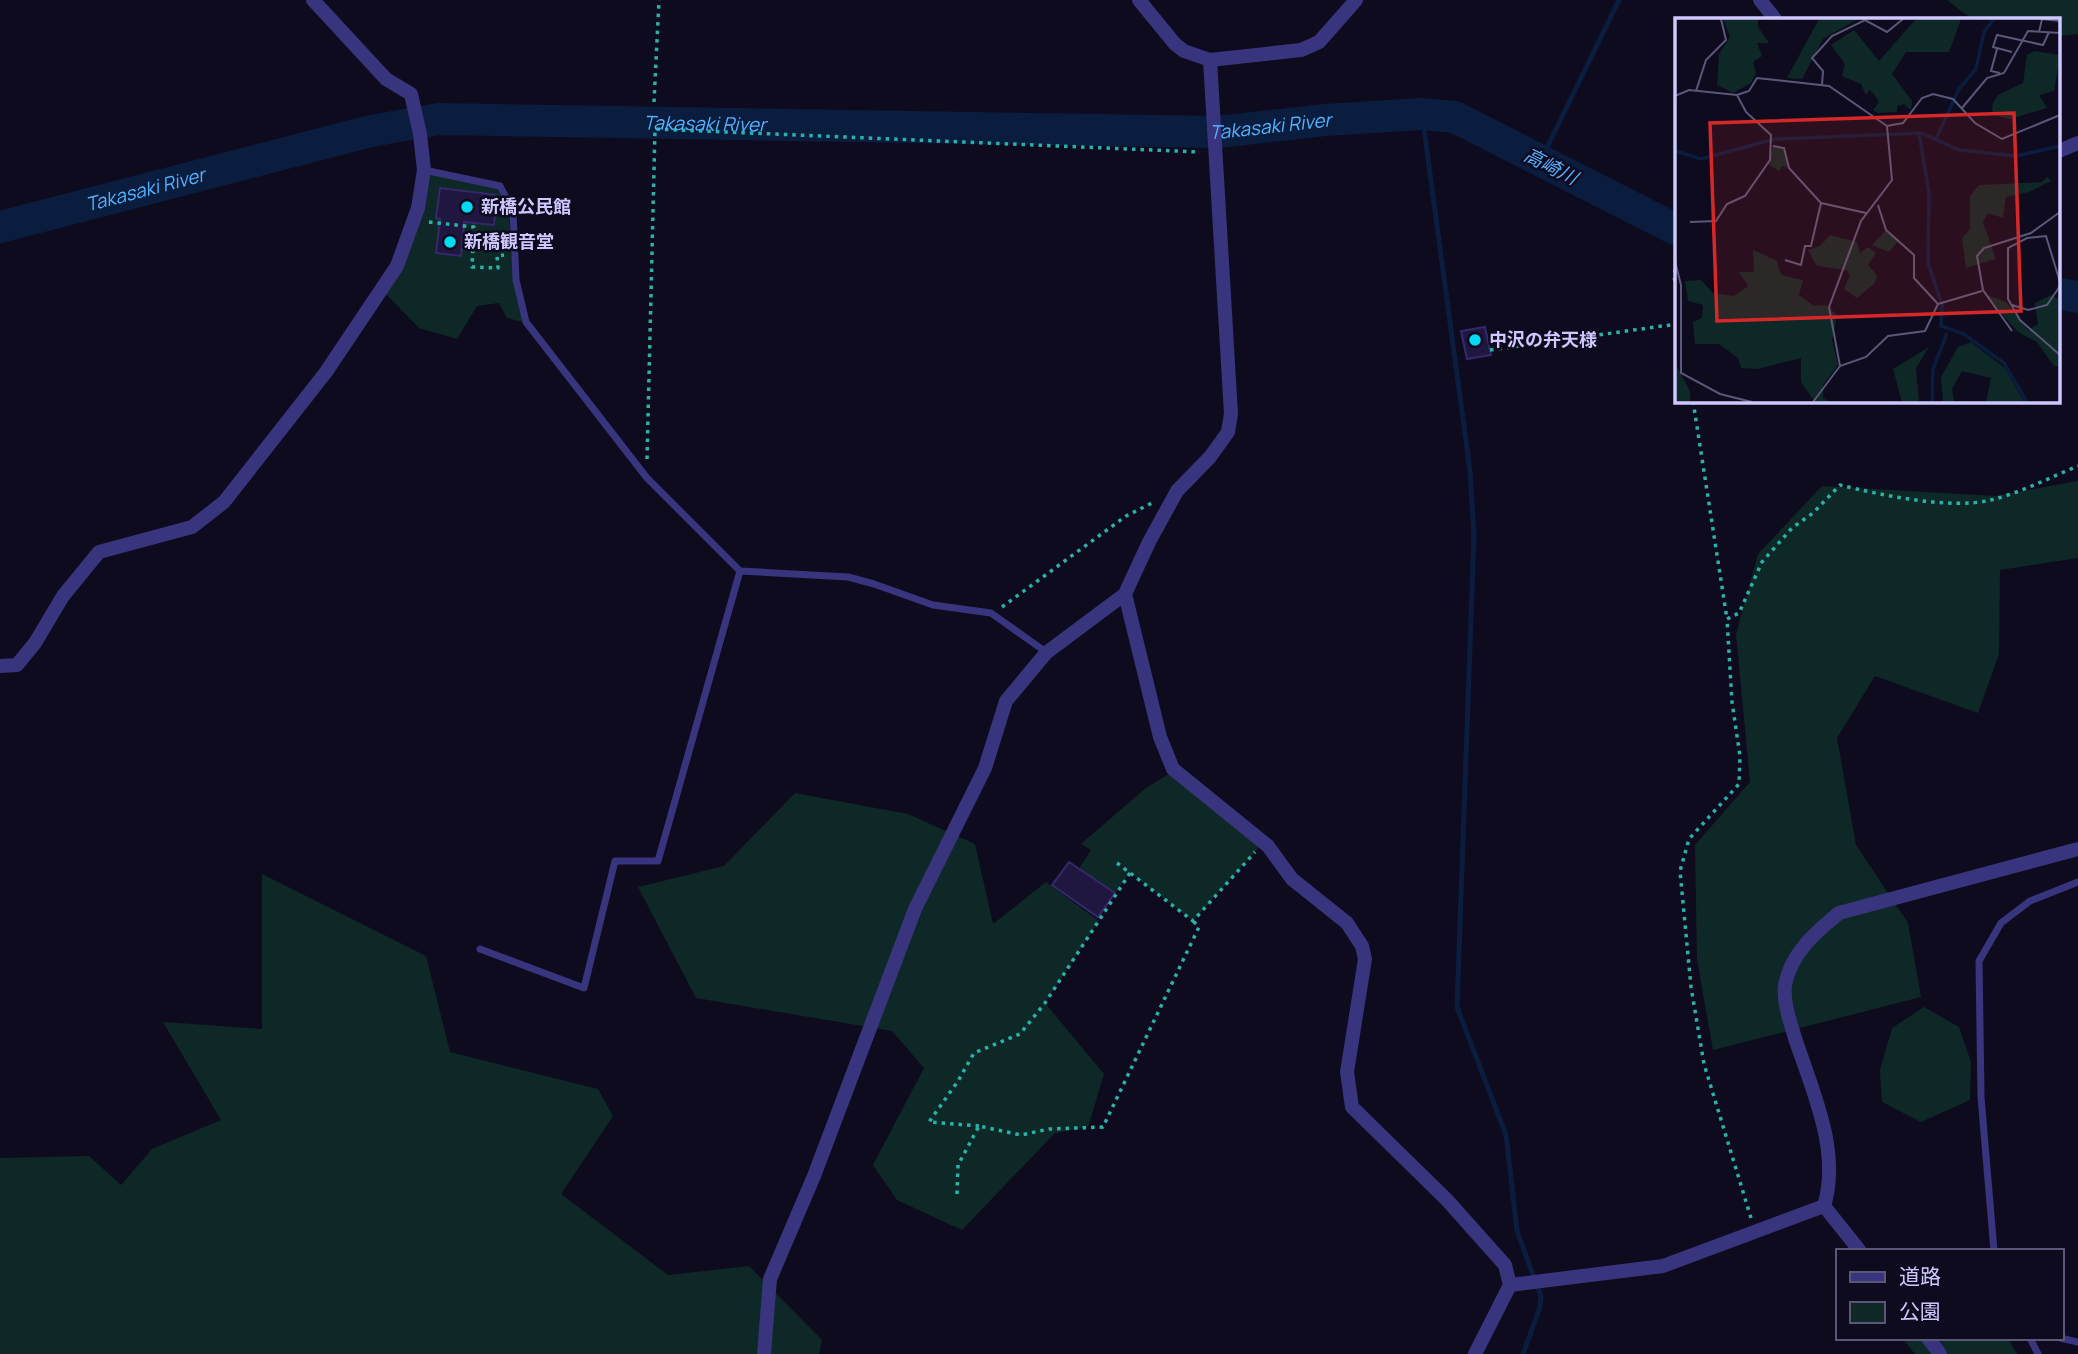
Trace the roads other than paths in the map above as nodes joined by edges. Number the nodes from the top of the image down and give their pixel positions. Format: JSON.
{"nodes":[{"id":1,"x":313,"y":0,"type":"edge"},
{"id":2,"x":1139,"y":0,"type":"edge"},
{"id":3,"x":1356,"y":0,"type":"edge"},
{"id":4,"x":1760,"y":0,"type":"edge"},
{"id":5,"x":1774,"y":18,"type":"edge"},
{"id":6,"x":1209,"y":60,"type":"junction"},
{"id":7,"x":2078,"y":143,"type":"edge"},
{"id":8,"x":2060,"y":151,"type":"edge"},
{"id":9,"x":424,"y":170,"type":"junction"},
{"id":10,"x":740,"y":571,"type":"junction"},
{"id":11,"x":1125,"y":594,"type":"junction"},
{"id":12,"x":1046,"y":653,"type":"junction"},
{"id":13,"x":0,"y":666,"type":"edge"},
{"id":14,"x":2078,"y":849,"type":"edge"},
{"id":15,"x":2078,"y":881,"type":"edge"},
{"id":16,"x":480,"y":949,"type":"dead end"},
{"id":17,"x":1824,"y":1206,"type":"junction"},
{"id":18,"x":1858,"y":1249,"type":"edge"},
{"id":19,"x":1994,"y":1249,"type":"edge"},
{"id":20,"x":1510,"y":1285,"type":"junction"},
{"id":21,"x":764,"y":1354,"type":"edge"},
{"id":22,"x":1475,"y":1354,"type":"edge"}],
"edges":[{"from":1,"to":9,"type":"street"},
{"from":2,"to":6,"type":"street"},
{"from":3,"to":6,"type":"street"},
{"from":4,"to":5,"type":"street"},
{"from":6,"to":11,"type":"street"},
{"from":7,"to":8,"type":"street"},
{"from":9,"to":10,"type":"lane"},
{"from":9,"to":13,"type":"street"},
{"from":10,"to":12,"type":"lane"},
{"from":10,"to":16,"type":"lane"},
{"from":11,"to":12,"type":"street"},
{"from":11,"to":20,"type":"street"},
{"from":12,"to":21,"type":"street"},
{"from":14,"to":17,"type":"street"},
{"from":15,"to":19,"type":"lane"},
{"from":17,"to":18,"type":"street"},
{"from":17,"to":20,"type":"street"},
{"from":20,"to":22,"type":"street"}]}
